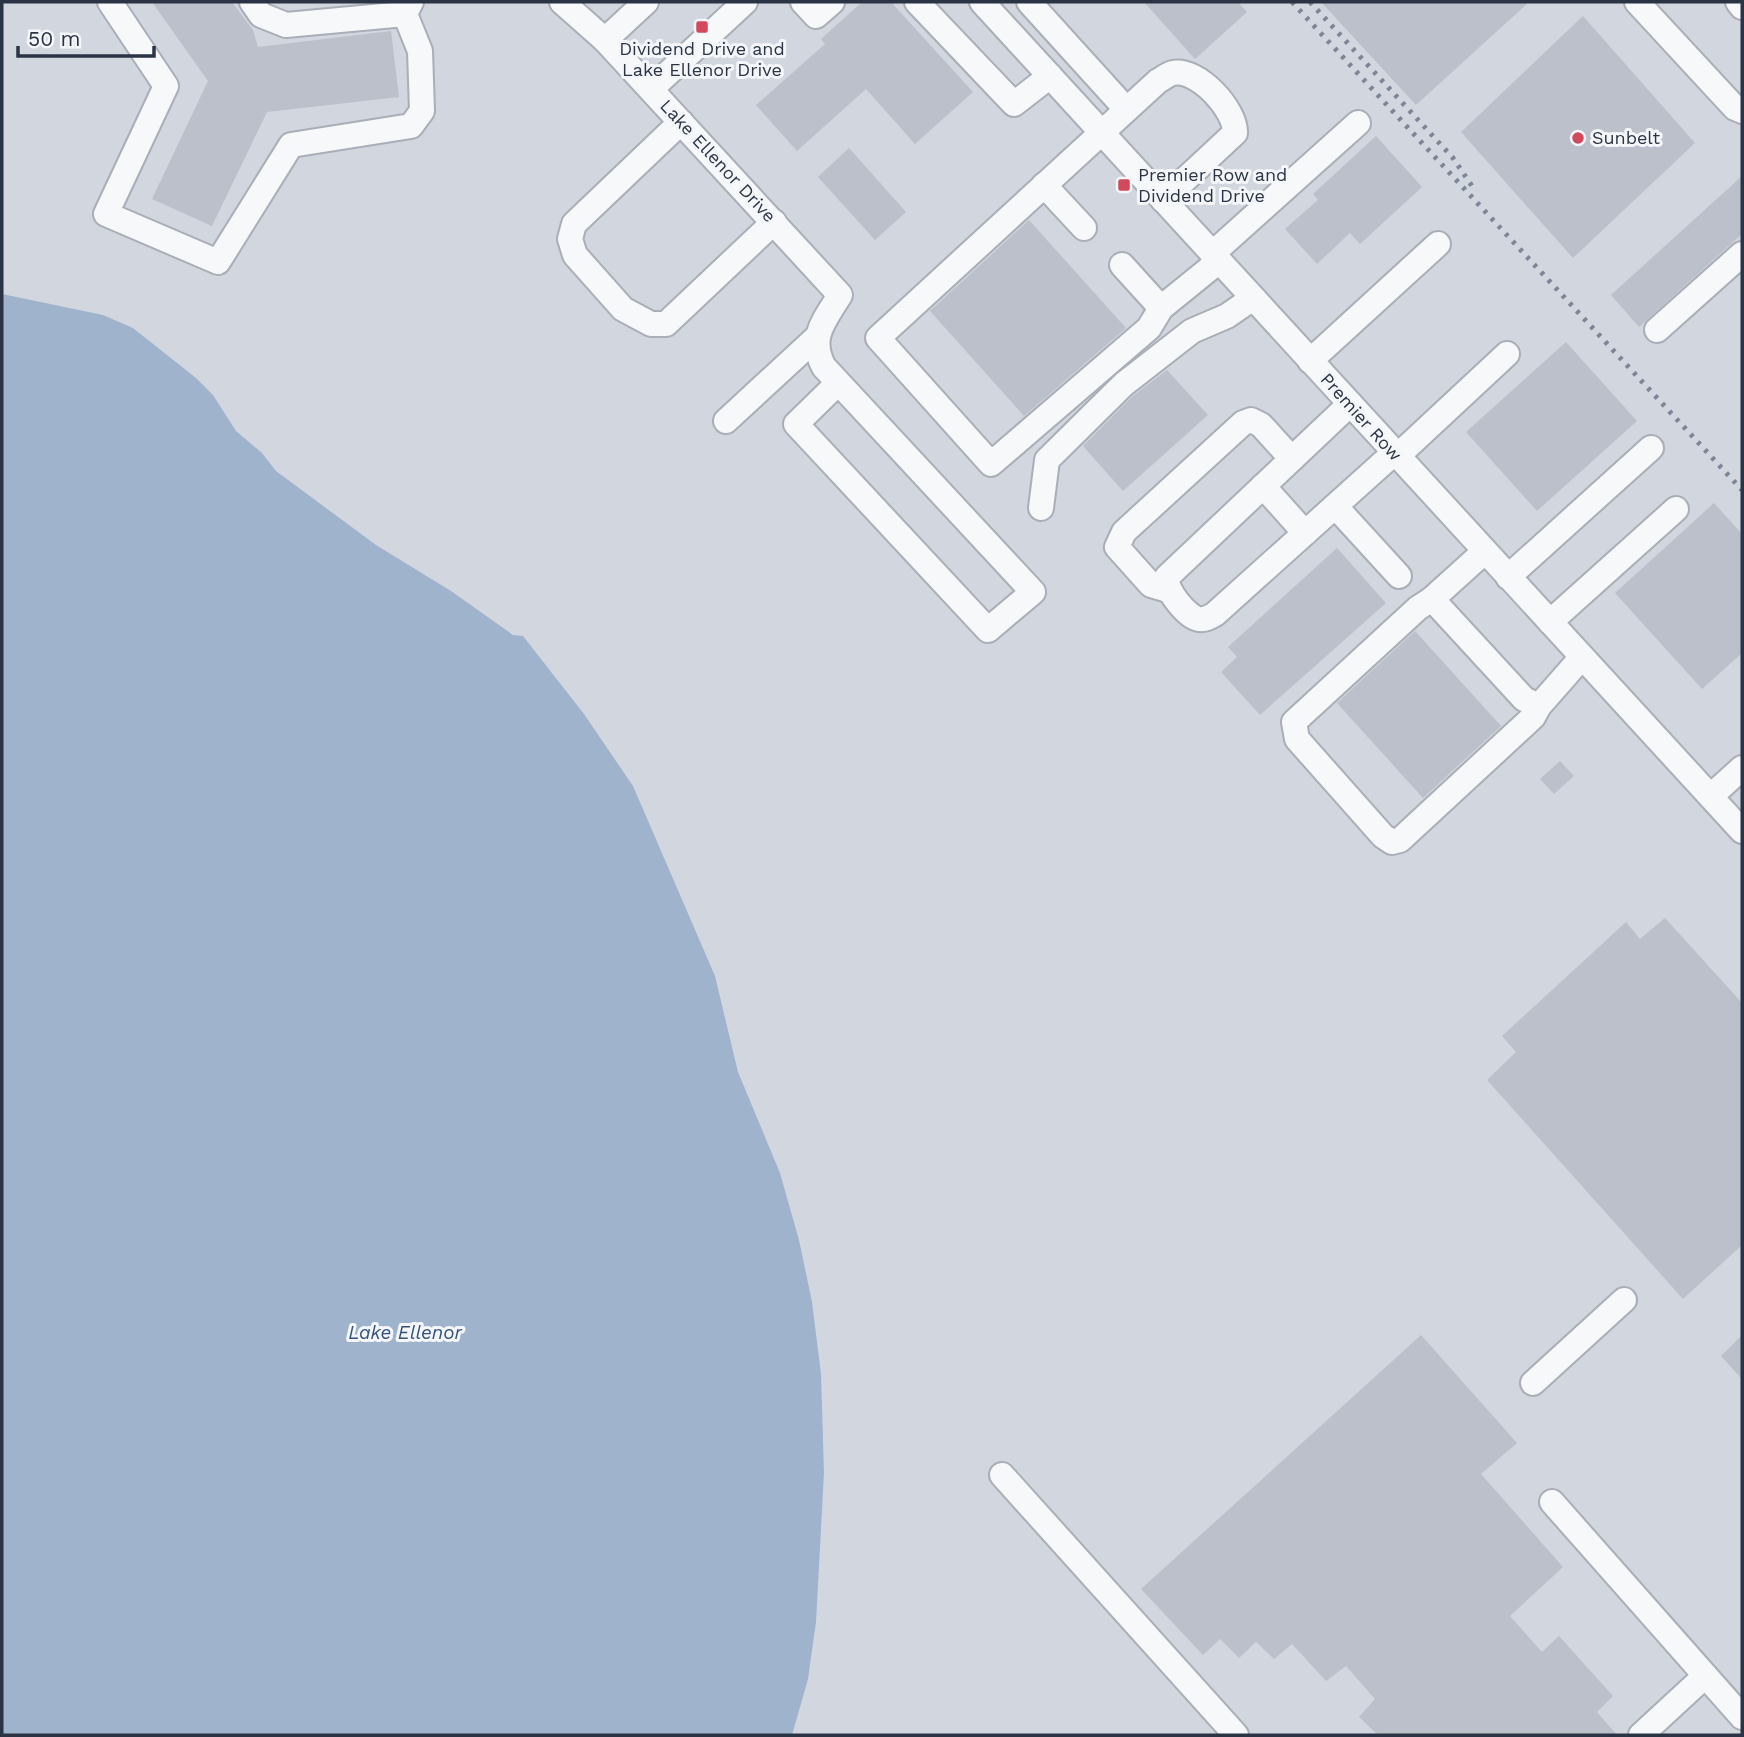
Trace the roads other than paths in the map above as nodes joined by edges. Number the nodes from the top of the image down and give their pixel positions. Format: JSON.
{"nodes":[{"id":1,"x":110,"y":2,"type":"edge"},
{"id":2,"x":251,"y":2,"type":"edge"},
{"id":3,"x":562,"y":2,"type":"edge"},
{"id":4,"x":646,"y":2,"type":"edge"},
{"id":5,"x":744,"y":2,"type":"edge"},
{"id":6,"x":803,"y":2,"type":"edge"},
{"id":7,"x":832,"y":2,"type":"edge"},
{"id":8,"x":917,"y":2,"type":"edge"},
{"id":9,"x":982,"y":2,"type":"edge"},
{"id":10,"x":1028,"y":2,"type":"edge"},
{"id":11,"x":1637,"y":2,"type":"edge"},
{"id":12,"x":1738,"y":2,"type":"edge"},
{"id":13,"x":1742,"y":6,"type":"edge"},
{"id":14,"x":408,"y":8,"type":"edge"},
{"id":15,"x":605,"y":40,"type":"junction"},
{"id":16,"x":1050,"y":76,"type":"junction"},
{"id":17,"x":651,"y":89,"type":"junction"},
{"id":18,"x":1126,"y":109,"type":"junction"},
{"id":19,"x":1742,"y":111,"type":"edge"},
{"id":20,"x":681,"y":122,"type":"junction"},
{"id":21,"x":1358,"y":123,"type":"dead end"},
{"id":22,"x":1102,"y":133,"type":"junction"},
{"id":23,"x":1044,"y":186,"type":"junction"},
{"id":24,"x":1163,"y":200,"type":"junction"},
{"id":25,"x":774,"y":222,"type":"junction"},
{"id":26,"x":1084,"y":228,"type":"dead end"},
{"id":27,"x":1438,"y":244,"type":"dead end"},
{"id":28,"x":1742,"y":254,"type":"edge"},
{"id":29,"x":1215,"y":257,"type":"junction"},
{"id":30,"x":1122,"y":265,"type":"dead end"},
{"id":31,"x":1253,"y":298,"type":"junction"},
{"id":32,"x":1161,"y":308,"type":"junction"},
{"id":33,"x":1657,"y":330,"type":"dead end"},
{"id":34,"x":817,"y":337,"type":"junction"},
{"id":35,"x":1507,"y":354,"type":"dead end"},
{"id":36,"x":1310,"y":361,"type":"junction"},
{"id":37,"x":838,"y":384,"type":"junction"},
{"id":38,"x":1350,"y":404,"type":"junction"},
{"id":39,"x":726,"y":421,"type":"dead end"},
{"id":40,"x":1651,"y":448,"type":"dead end"},
{"id":41,"x":1394,"y":453,"type":"junction"},
{"id":42,"x":1292,"y":459,"type":"junction"},
{"id":43,"x":1263,"y":486,"type":"junction"},
{"id":44,"x":1335,"y":506,"type":"junction"},
{"id":45,"x":1041,"y":508,"type":"dead end"},
{"id":46,"x":1676,"y":509,"type":"dead end"},
{"id":47,"x":1305,"y":533,"type":"junction"},
{"id":48,"x":1484,"y":552,"type":"junction"},
{"id":49,"x":1399,"y":576,"type":"dead end"},
{"id":50,"x":1508,"y":577,"type":"junction"},
{"id":51,"x":1168,"y":590,"type":"junction"},
{"id":52,"x":1432,"y":599,"type":"junction"},
{"id":53,"x":1550,"y":622,"type":"junction"},
{"id":54,"x":1582,"y":657,"type":"junction"},
{"id":55,"x":1539,"y":706,"type":"junction"},
{"id":56,"x":1742,"y":768,"type":"edge"},
{"id":57,"x":1711,"y":796,"type":"junction"},
{"id":58,"x":1742,"y":831,"type":"edge"},
{"id":59,"x":1625,"y":1300,"type":"dead end"},
{"id":60,"x":1533,"y":1383,"type":"dead end"},
{"id":61,"x":1002,"y":1475,"type":"dead end"},
{"id":62,"x":1552,"y":1502,"type":"dead end"},
{"id":63,"x":1705,"y":1676,"type":"junction"},
{"id":64,"x":1742,"y":1717,"type":"edge"},
{"id":65,"x":1236,"y":1735,"type":"edge"},
{"id":66,"x":1641,"y":1735,"type":"edge"}],
"edges":[{"from":1,"to":14,"type":"street"},
{"from":2,"to":14,"type":"street"},
{"from":3,"to":15,"type":"street","name":"Lake Ellenor Drive"},
{"from":4,"to":15,"type":"street"},
{"from":5,"to":17,"type":"street"},
{"from":6,"to":7,"type":"street"},
{"from":8,"to":16,"type":"street"},
{"from":9,"to":16,"type":"street","name":"Premier Row"},
{"from":10,"to":18,"type":"street"},
{"from":11,"to":19,"type":"street"},
{"from":12,"to":13,"type":"street"},
{"from":15,"to":17,"type":"street","name":"Lake Ellenor Drive"},
{"from":16,"to":22,"type":"street","name":"Premier Row"},
{"from":17,"to":20,"type":"street","name":"Lake Ellenor Drive"},
{"from":18,"to":22,"type":"street"},
{"from":18,"to":24,"type":"street"},
{"from":20,"to":25,"type":"street","name":"Lake Ellenor Drive"},
{"from":20,"to":25,"type":"street"},
{"from":21,"to":29,"type":"street"},
{"from":22,"to":23,"type":"street"},
{"from":22,"to":24,"type":"street","name":"Premier Row"},
{"from":23,"to":26,"type":"street"},
{"from":23,"to":32,"type":"street"},
{"from":24,"to":29,"type":"street","name":"Premier Row"},
{"from":25,"to":34,"type":"street","name":"Lake Ellenor Drive"},
{"from":27,"to":36,"type":"street"},
{"from":28,"to":33,"type":"street"},
{"from":29,"to":31,"type":"street","name":"Premier Row"},
{"from":29,"to":32,"type":"street"},
{"from":30,"to":32,"type":"street"},
{"from":31,"to":36,"type":"street","name":"Premier Row"},
{"from":31,"to":45,"type":"street"},
{"from":34,"to":37,"type":"street"},
{"from":34,"to":39,"type":"street"},
{"from":35,"to":41,"type":"street"},
{"from":36,"to":38,"type":"street","name":"Premier Row"},
{"from":37,"to":37,"type":"street"},
{"from":38,"to":41,"type":"street","name":"Premier Row"},
{"from":38,"to":42,"type":"street"},
{"from":40,"to":50,"type":"street"},
{"from":41,"to":44,"type":"street"},
{"from":41,"to":48,"type":"street","name":"Premier Row"},
{"from":42,"to":43,"type":"street"},
{"from":42,"to":51,"type":"street"},
{"from":43,"to":47,"type":"street"},
{"from":43,"to":51,"type":"street"},
{"from":44,"to":47,"type":"street"},
{"from":44,"to":49,"type":"street"},
{"from":46,"to":53,"type":"street"},
{"from":47,"to":51,"type":"street"},
{"from":48,"to":50,"type":"street","name":"Premier Row"},
{"from":48,"to":52,"type":"street"},
{"from":50,"to":53,"type":"street","name":"Premier Row"},
{"from":52,"to":55,"type":"street"},
{"from":52,"to":55,"type":"street"},
{"from":53,"to":54,"type":"street","name":"Premier Row"},
{"from":54,"to":55,"type":"street"},
{"from":54,"to":57,"type":"street","name":"Premier Row"},
{"from":56,"to":57,"type":"street"},
{"from":57,"to":58,"type":"street","name":"Premier Row"},
{"from":59,"to":60,"type":"street"},
{"from":61,"to":65,"type":"street"},
{"from":62,"to":63,"type":"street"},
{"from":63,"to":64,"type":"street"},
{"from":63,"to":66,"type":"street"}]}
